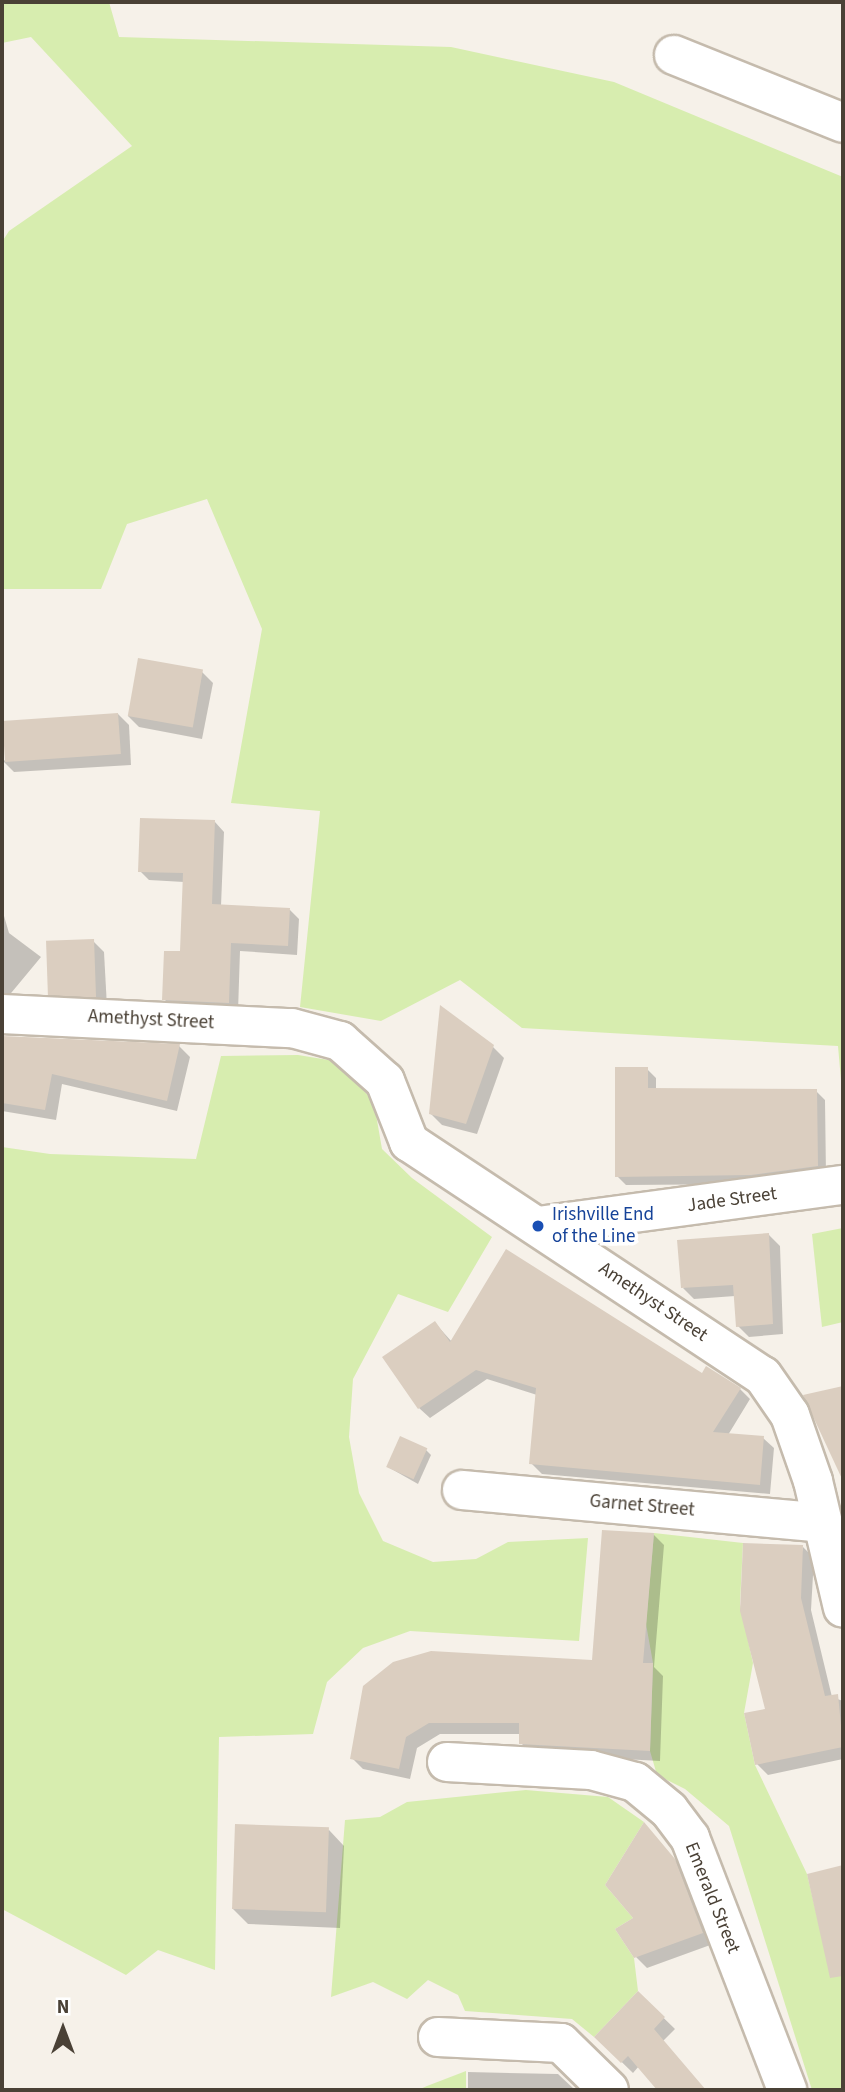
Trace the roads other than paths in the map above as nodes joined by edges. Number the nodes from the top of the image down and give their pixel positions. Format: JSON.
{"nodes":[{"id":1,"x":674,"y":55,"type":"dead end"},
{"id":2,"x":843,"y":122,"type":"edge"},
{"id":3,"x":2,"y":1014,"type":"edge"},
{"id":4,"x":843,"y":1185,"type":"edge"},
{"id":5,"x":538,"y":1226,"type":"junction"},
{"id":6,"x":828,"y":1477,"type":"edge"},
{"id":7,"x":462,"y":1490,"type":"dead end"},
{"id":8,"x":822,"y":1523,"type":"junction"},
{"id":9,"x":843,"y":1608,"type":"edge"},
{"id":10,"x":447,"y":1762,"type":"dead end"},
{"id":11,"x":438,"y":2037,"type":"dead end"},
{"id":12,"x":609,"y":2090,"type":"edge"},
{"id":13,"x":787,"y":2090,"type":"edge"}],
"edges":[{"from":1,"to":2,"type":"street"},
{"from":3,"to":5,"type":"street","name":"Amethyst Street"},
{"from":4,"to":5,"type":"street","name":"Jade Street"},
{"from":5,"to":6,"type":"street","name":"Amethyst Street"},
{"from":6,"to":8,"type":"street","name":"Amethyst Street"},
{"from":7,"to":8,"type":"street","name":"Garnet Street"},
{"from":8,"to":9,"type":"street","name":"Amethyst Street"},
{"from":10,"to":13,"type":"street","name":"Emerald Street"},
{"from":11,"to":12,"type":"street"}]}
